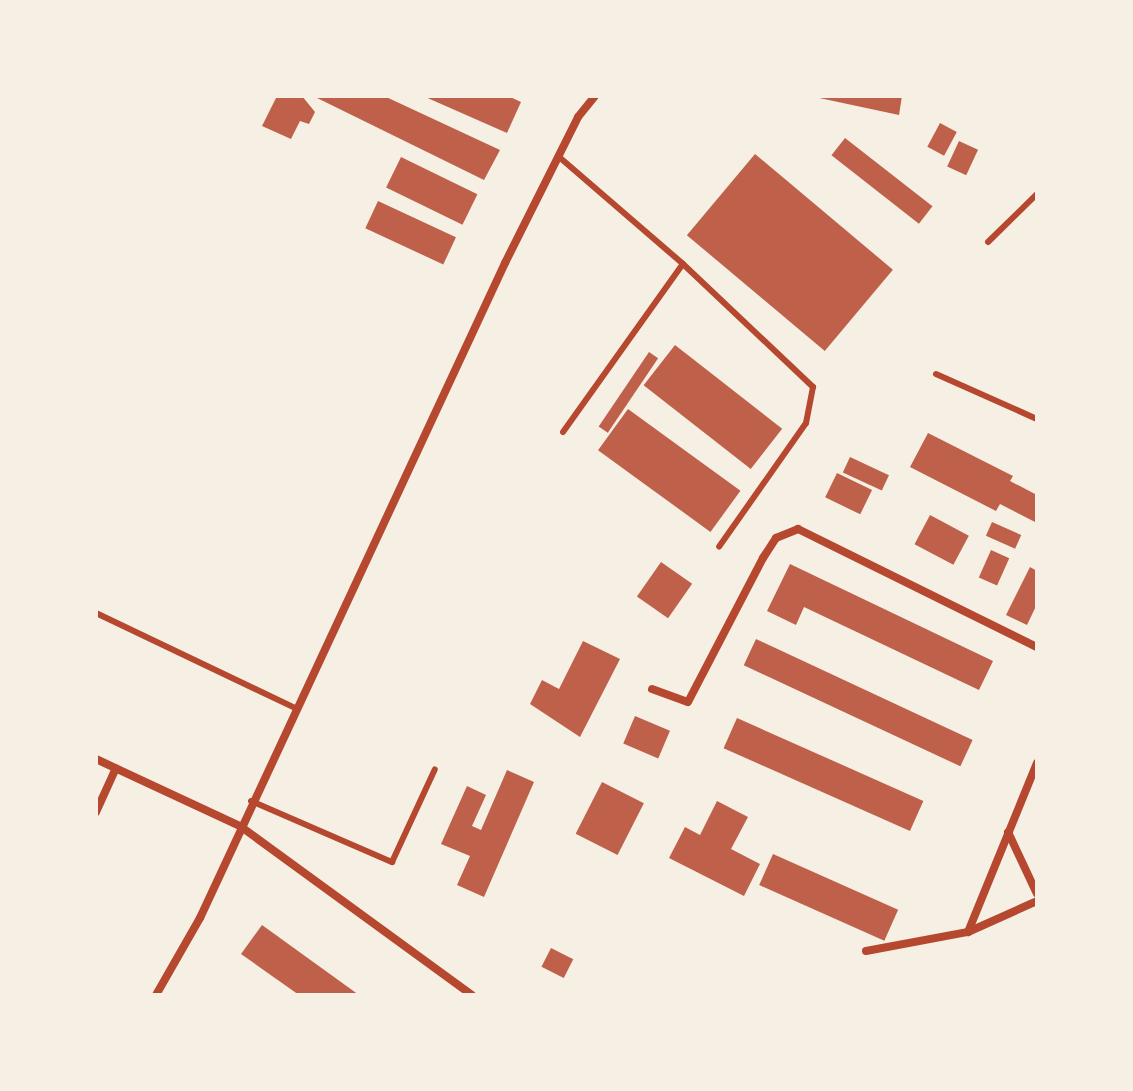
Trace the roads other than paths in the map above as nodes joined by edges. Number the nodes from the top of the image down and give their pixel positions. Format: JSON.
{"nodes":[{"id":1,"x":595,"y":96,"type":"edge"},
{"id":2,"x":558,"y":156,"type":"junction"},
{"id":3,"x":1037,"y":194,"type":"edge"},
{"id":4,"x":988,"y":242,"type":"dead end"},
{"id":5,"x":683,"y":264,"type":"junction"},
{"id":6,"x":936,"y":374,"type":"dead end"},
{"id":7,"x":1037,"y":419,"type":"edge"},
{"id":8,"x":563,"y":432,"type":"dead end"},
{"id":9,"x":719,"y":547,"type":"dead end"},
{"id":10,"x":96,"y":613,"type":"edge"},
{"id":11,"x":1037,"y":647,"type":"edge"},
{"id":12,"x":652,"y":689,"type":"dead end"},
{"id":13,"x":295,"y":708,"type":"junction"},
{"id":14,"x":96,"y":759,"type":"edge"},
{"id":15,"x":1037,"y":763,"type":"edge"},
{"id":16,"x":116,"y":768,"type":"junction"},
{"id":17,"x":435,"y":769,"type":"dead end"},
{"id":18,"x":251,"y":801,"type":"junction"},
{"id":19,"x":96,"y":812,"type":"edge"},
{"id":20,"x":240,"y":826,"type":"junction"},
{"id":21,"x":1008,"y":832,"type":"junction"},
{"id":22,"x":1037,"y":894,"type":"edge"},
{"id":23,"x":1037,"y":901,"type":"edge"},
{"id":24,"x":968,"y":932,"type":"junction"},
{"id":25,"x":866,"y":951,"type":"dead end"},
{"id":26,"x":156,"y":995,"type":"edge"},
{"id":27,"x":472,"y":995,"type":"edge"}],
"edges":[{"from":1,"to":2,"type":"street"},
{"from":2,"to":5,"type":"lane"},
{"from":2,"to":13,"type":"street"},
{"from":3,"to":4,"type":"lane"},
{"from":5,"to":8,"type":"lane"},
{"from":5,"to":9,"type":"lane"},
{"from":6,"to":7,"type":"lane"},
{"from":10,"to":13,"type":"lane"},
{"from":11,"to":12,"type":"street"},
{"from":13,"to":18,"type":"street"},
{"from":14,"to":16,"type":"street"},
{"from":15,"to":21,"type":"street"},
{"from":16,"to":19,"type":"street"},
{"from":16,"to":20,"type":"street"},
{"from":17,"to":18,"type":"lane"},
{"from":18,"to":20,"type":"street"},
{"from":20,"to":26,"type":"street"},
{"from":20,"to":27,"type":"street"},
{"from":21,"to":22,"type":"street"},
{"from":21,"to":24,"type":"street"},
{"from":23,"to":24,"type":"street"},
{"from":24,"to":25,"type":"street"}]}
